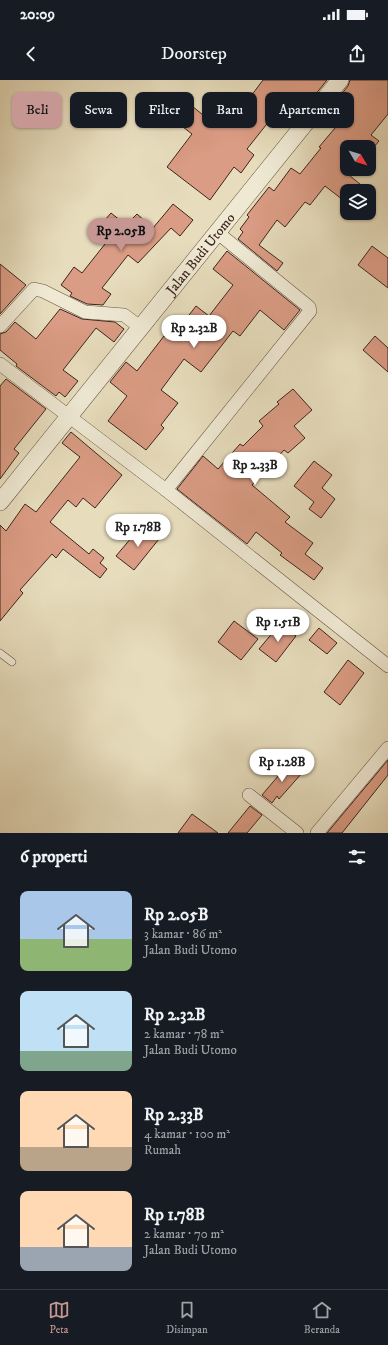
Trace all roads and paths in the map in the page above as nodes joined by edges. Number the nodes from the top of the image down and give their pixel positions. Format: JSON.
{"nodes":[{"id":1,"x":340,"y":80,"type":"edge"},
{"id":2,"x":218,"y":233,"type":"junction"},
{"id":3,"x":0,"y":326,"type":"edge"},
{"id":4,"x":140,"y":327,"type":"junction"},
{"id":5,"x":0,"y":364,"type":"edge"},
{"id":6,"x":69,"y":417,"type":"junction"},
{"id":7,"x":166,"y":490,"type":"junction"},
{"id":8,"x":0,"y":502,"type":"edge"},
{"id":9,"x":0,"y":652,"type":"edge"},
{"id":10,"x":12,"y":662,"type":"dead end"},
{"id":11,"x":388,"y":666,"type":"edge"},
{"id":12,"x":388,"y":748,"type":"edge"},
{"id":13,"x":250,"y":795,"type":"dead end"},
{"id":14,"x":297,"y":833,"type":"edge"},
{"id":15,"x":317,"y":833,"type":"edge"}],
"edges":[{"from":1,"to":2,"type":"street","name":"Jalan Budi Utomo"},
{"from":2,"to":4,"type":"street","name":"Jalan Budi Utomo"},
{"from":2,"to":7,"type":"street"},
{"from":3,"to":4,"type":"street"},
{"from":4,"to":6,"type":"street","name":"Jalan Budi Utomo"},
{"from":5,"to":6,"type":"street"},
{"from":6,"to":7,"type":"street"},
{"from":6,"to":8,"type":"street","name":"Jalan Budi Utomo"},
{"from":7,"to":11,"type":"street"},
{"from":9,"to":10,"type":"lane"},
{"from":12,"to":15,"type":"street"},
{"from":13,"to":14,"type":"street"}]}
